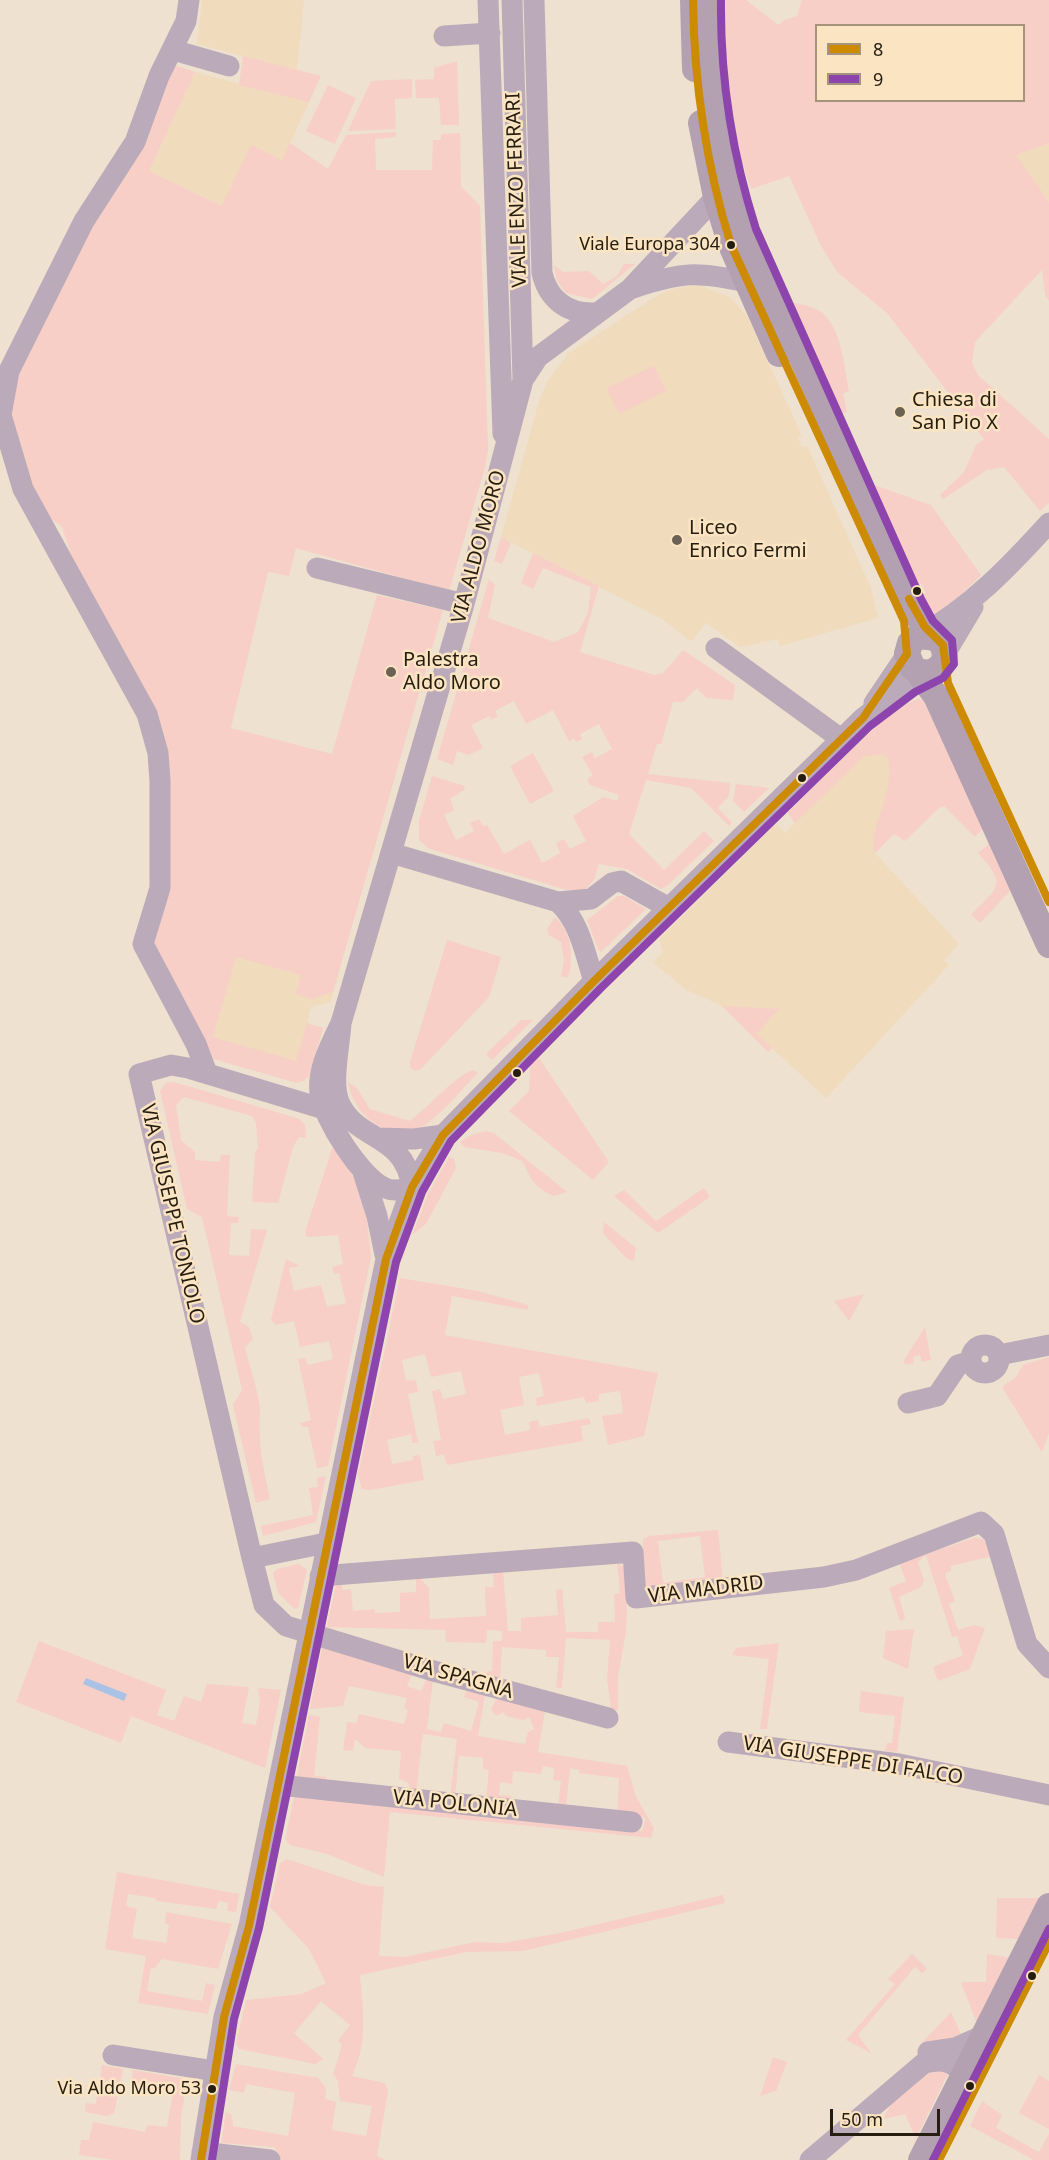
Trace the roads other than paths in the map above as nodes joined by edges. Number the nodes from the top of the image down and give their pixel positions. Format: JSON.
{"nodes":[{"id":1,"x":189,"y":0,"type":"edge"},
{"id":2,"x":489,"y":0,"type":"edge"},
{"id":3,"x":512,"y":0,"type":"edge"},
{"id":4,"x":534,"y":0,"type":"edge"},
{"id":5,"x":693,"y":0,"type":"edge"},
{"id":6,"x":711,"y":0,"type":"edge"},
{"id":7,"x":490,"y":33,"type":"junction"},
{"id":8,"x":444,"y":36,"type":"dead end"},
{"id":9,"x":173,"y":50,"type":"junction"},
{"id":10,"x":229,"y":66,"type":"dead end"},
{"id":11,"x":725,"y":199,"type":"junction"},
{"id":12,"x":751,"y":272,"type":"junction"},
{"id":13,"x":630,"y":289,"type":"junction"},
{"id":14,"x":594,"y":313,"type":"junction"},
{"id":15,"x":523,"y":380,"type":"junction"},
{"id":16,"x":504,"y":457,"type":"junction"},
{"id":17,"x":1049,"y":523,"type":"edge"},
{"id":18,"x":317,"y":568,"type":"dead end"},
{"id":19,"x":981,"y":594,"type":"junction"},
{"id":20,"x":464,"y":604,"type":"junction"},
{"id":21,"x":716,"y":648,"type":"dead end"},
{"id":22,"x":926,"y":654,"type":"junction"},
{"id":23,"x":841,"y":739,"type":"junction"},
{"id":24,"x":391,"y":853,"type":"junction"},
{"id":25,"x":591,"y":899,"type":"junction"},
{"id":26,"x":558,"y":902,"type":"junction"},
{"id":27,"x":1049,"y":902,"type":"edge"},
{"id":28,"x":669,"y":908,"type":"junction"},
{"id":29,"x":575,"y":922,"type":"junction"},
{"id":30,"x":1049,"y":945,"type":"edge"},
{"id":31,"x":594,"y":981,"type":"junction"},
{"id":32,"x":207,"y":1073,"type":"junction"},
{"id":33,"x":331,"y":1106,"type":"junction"},
{"id":34,"x":442,"y":1135,"type":"junction"},
{"id":35,"x":378,"y":1138,"type":"junction"},
{"id":36,"x":362,"y":1168,"type":"junction"},
{"id":37,"x":412,"y":1186,"type":"junction"},
{"id":38,"x":386,"y":1259,"type":"junction"},
{"id":39,"x":1049,"y":1345,"type":"edge"},
{"id":40,"x":908,"y":1404,"type":"dead end"},
{"id":41,"x":326,"y":1543,"type":"junction"},
{"id":42,"x":252,"y":1558,"type":"junction"},
{"id":43,"x":320,"y":1576,"type":"junction"},
{"id":44,"x":309,"y":1633,"type":"junction"},
{"id":45,"x":1049,"y":1668,"type":"edge"},
{"id":46,"x":608,"y":1718,"type":"dead end"},
{"id":47,"x":728,"y":1742,"type":"dead end"},
{"id":48,"x":279,"y":1785,"type":"junction"},
{"id":49,"x":1049,"y":1795,"type":"edge"},
{"id":50,"x":632,"y":1822,"type":"dead end"},
{"id":51,"x":1049,"y":1906,"type":"edge"},
{"id":52,"x":1049,"y":1943,"type":"edge"},
{"id":53,"x":984,"y":2036,"type":"junction"},
{"id":54,"x":113,"y":2055,"type":"dead end"},
{"id":55,"x":215,"y":2071,"type":"junction"},
{"id":56,"x":964,"y":2075,"type":"junction"},
{"id":57,"x":900,"y":2084,"type":"junction"},
{"id":58,"x":201,"y":2156,"type":"edge"},
{"id":59,"x":270,"y":2160,"type":"edge"},
{"id":60,"x":810,"y":2160,"type":"edge"},
{"id":61,"x":921,"y":2160,"type":"edge"},
{"id":62,"x":939,"y":2160,"type":"edge"}],
"edges":[{"from":1,"to":9,"type":"street"},
{"from":2,"to":7,"type":"street"},
{"from":3,"to":15,"type":"street","name":"VIALE ENZO FERRARI"},
{"from":4,"to":14,"type":"street"},
{"from":5,"to":11,"type":"main road"},
{"from":6,"to":11,"type":"main road"},
{"from":7,"to":8,"type":"street"},
{"from":7,"to":16,"type":"street"},
{"from":9,"to":10,"type":"street"},
{"from":9,"to":32,"type":"street"},
{"from":11,"to":12,"type":"main road"},
{"from":11,"to":13,"type":"street"},
{"from":12,"to":13,"type":"street"},
{"from":12,"to":22,"type":"main road"},
{"from":13,"to":14,"type":"street","name":"VIA ALDO MORO"},
{"from":14,"to":15,"type":"street","name":"VIA ALDO MORO"},
{"from":15,"to":16,"type":"street","name":"VIA ALDO MORO"},
{"from":16,"to":20,"type":"street","name":"VIA ALDO MORO"},
{"from":17,"to":19,"type":"street"},
{"from":18,"to":20,"type":"street"},
{"from":19,"to":22,"type":"street"},
{"from":19,"to":22,"type":"street"},
{"from":20,"to":24,"type":"street","name":"VIA ALDO MORO"},
{"from":21,"to":23,"type":"street"},
{"from":22,"to":23,"type":"street"},
{"from":22,"to":27,"type":"main road"},
{"from":22,"to":30,"type":"main road"},
{"from":23,"to":28,"type":"street"},
{"from":24,"to":26,"type":"street"},
{"from":24,"to":33,"type":"street","name":"VIA ALDO MORO"},
{"from":25,"to":26,"type":"street"},
{"from":25,"to":28,"type":"street"},
{"from":25,"to":29,"type":"street"},
{"from":26,"to":29,"type":"street"},
{"from":28,"to":31,"type":"street"},
{"from":29,"to":31,"type":"street"},
{"from":31,"to":34,"type":"street"},
{"from":32,"to":33,"type":"street","name":"VIA GIUSEPPE TONIOLO"},
{"from":32,"to":42,"type":"street","name":"VIA GIUSEPPE TONIOLO"},
{"from":33,"to":35,"type":"street"},
{"from":33,"to":36,"type":"street"},
{"from":34,"to":35,"type":"street"},
{"from":34,"to":37,"type":"street"},
{"from":35,"to":37,"type":"street"},
{"from":36,"to":37,"type":"street"},
{"from":36,"to":38,"type":"street"},
{"from":37,"to":38,"type":"street"},
{"from":38,"to":41,"type":"street"},
{"from":39,"to":40,"type":"street"},
{"from":41,"to":42,"type":"street"},
{"from":41,"to":43,"type":"street"},
{"from":42,"to":44,"type":"street","name":"VIA SPAGNA"},
{"from":43,"to":44,"type":"street"},
{"from":43,"to":45,"type":"street","name":"VIA MADRID"},
{"from":44,"to":46,"type":"street","name":"VIA SPAGNA"},
{"from":44,"to":48,"type":"street"},
{"from":47,"to":49,"type":"street","name":"VIA GIUSEPPE DI FALCO"},
{"from":48,"to":50,"type":"street","name":"VIA POLONIA"},
{"from":48,"to":55,"type":"street"},
{"from":51,"to":53,"type":"main road"},
{"from":52,"to":62,"type":"main road"},
{"from":53,"to":56,"type":"main road"},
{"from":53,"to":57,"type":"street"},
{"from":54,"to":55,"type":"street"},
{"from":55,"to":58,"type":"street"},
{"from":56,"to":57,"type":"street"},
{"from":56,"to":61,"type":"main road"},
{"from":57,"to":60,"type":"street"},
{"from":58,"to":59,"type":"street"}]}
